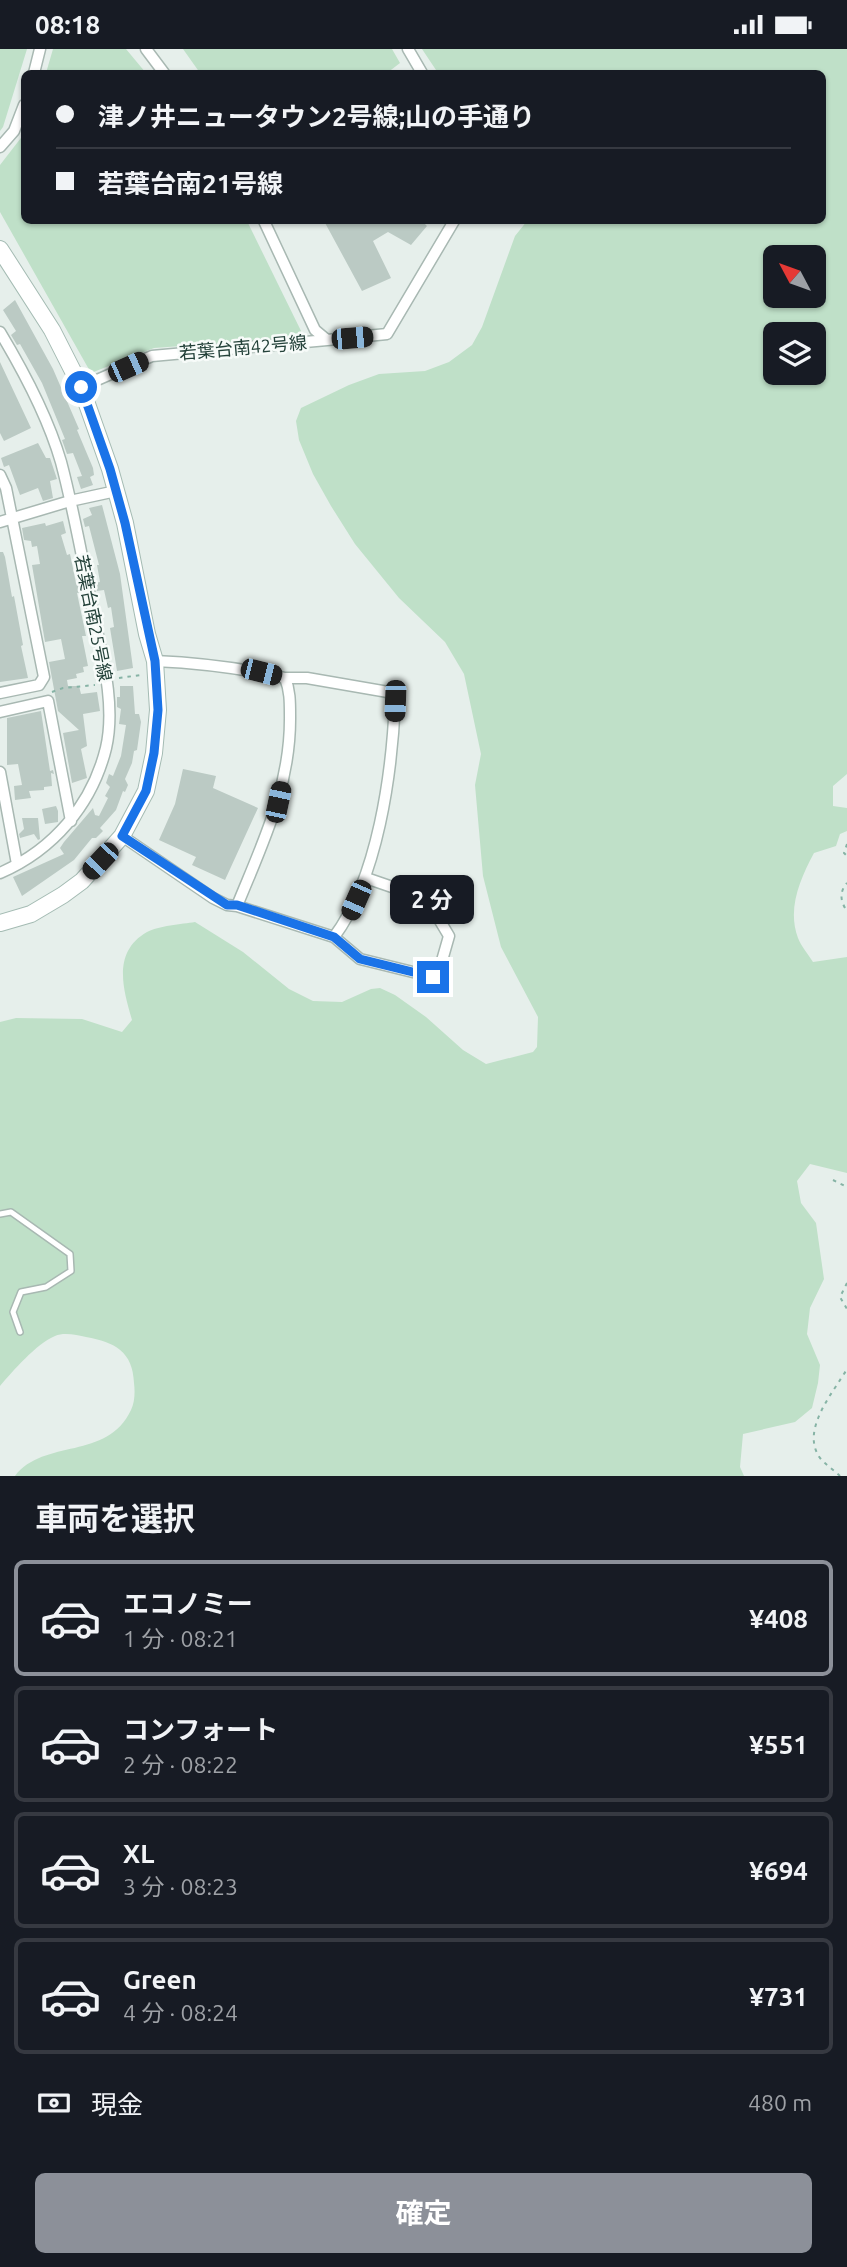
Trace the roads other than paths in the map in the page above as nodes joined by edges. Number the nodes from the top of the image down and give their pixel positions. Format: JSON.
{"nodes":[{"id":1,"x":40,"y":49,"type":"edge"},
{"id":2,"x":146,"y":49,"type":"edge"},
{"id":3,"x":408,"y":49,"type":"edge"},
{"id":4,"x":35,"y":70,"type":"edge"},
{"id":5,"x":162,"y":70,"type":"edge"},
{"id":6,"x":420,"y":70,"type":"edge"},
{"id":7,"x":21,"y":113,"type":"edge"},
{"id":8,"x":0,"y":146,"type":"edge"},
{"id":9,"x":265,"y":224,"type":"edge"},
{"id":10,"x":452,"y":224,"type":"edge"},
{"id":11,"x":0,"y":249,"type":"edge"},
{"id":12,"x":0,"y":332,"type":"edge"},
{"id":13,"x":327,"y":340,"type":"junction"},
{"id":14,"x":81,"y":387,"type":"junction"},
{"id":15,"x":0,"y":475,"type":"edge"},
{"id":16,"x":116,"y":491,"type":"junction"},
{"id":17,"x":70,"y":501,"type":"junction"},
{"id":18,"x":12,"y":519,"type":"junction"},
{"id":19,"x":0,"y":522,"type":"edge"},
{"id":20,"x":155,"y":661,"type":"junction"},
{"id":21,"x":285,"y":678,"type":"junction"},
{"id":22,"x":0,"y":693,"type":"edge"},
{"id":23,"x":0,"y":712,"type":"edge"},
{"id":24,"x":0,"y":772,"type":"edge"},
{"id":25,"x":71,"y":821,"type":"junction"},
{"id":26,"x":122,"y":836,"type":"junction"},
{"id":27,"x":17,"y":864,"type":"junction"},
{"id":28,"x":0,"y":873,"type":"edge"},
{"id":29,"x":366,"y":878,"type":"junction"},
{"id":30,"x":237,"y":905,"type":"junction"},
{"id":31,"x":0,"y":923,"type":"edge"},
{"id":32,"x":334,"y":937,"type":"junction"},
{"id":33,"x":0,"y":1213,"type":"edge"},
{"id":34,"x":20,"y":1332,"type":"dead end"}],
"edges":[{"from":1,"to":4,"type":"street"},
{"from":2,"to":5,"type":"street"},
{"from":3,"to":6,"type":"street"},
{"from":7,"to":8,"type":"street"},
{"from":9,"to":13,"type":"street"},
{"from":10,"to":13,"type":"street","name":"若葉台南42号線"},
{"from":11,"to":14,"type":"street"},
{"from":12,"to":17,"type":"street","name":"若葉台南25号線"},
{"from":13,"to":14,"type":"street","name":"若葉台南42号線"},
{"from":14,"to":16,"type":"street"},
{"from":15,"to":18,"type":"street"},
{"from":16,"to":17,"type":"street"},
{"from":16,"to":20,"type":"street"},
{"from":17,"to":18,"type":"street"},
{"from":17,"to":25,"type":"street","name":"若葉台南25号線"},
{"from":18,"to":19,"type":"street"},
{"from":18,"to":22,"type":"street"},
{"from":20,"to":21,"type":"street"},
{"from":20,"to":26,"type":"street"},
{"from":21,"to":29,"type":"street"},
{"from":21,"to":30,"type":"street"},
{"from":23,"to":25,"type":"street"},
{"from":24,"to":27,"type":"street"},
{"from":25,"to":27,"type":"street","name":"若葉台南25号線"},
{"from":26,"to":30,"type":"street"},
{"from":26,"to":31,"type":"street"},
{"from":27,"to":28,"type":"street","name":"若葉台南25号線"},
{"from":29,"to":32,"type":"street"},
{"from":29,"to":32,"type":"street"},
{"from":30,"to":32,"type":"street"},
{"from":33,"to":34,"type":"lane"}]}
